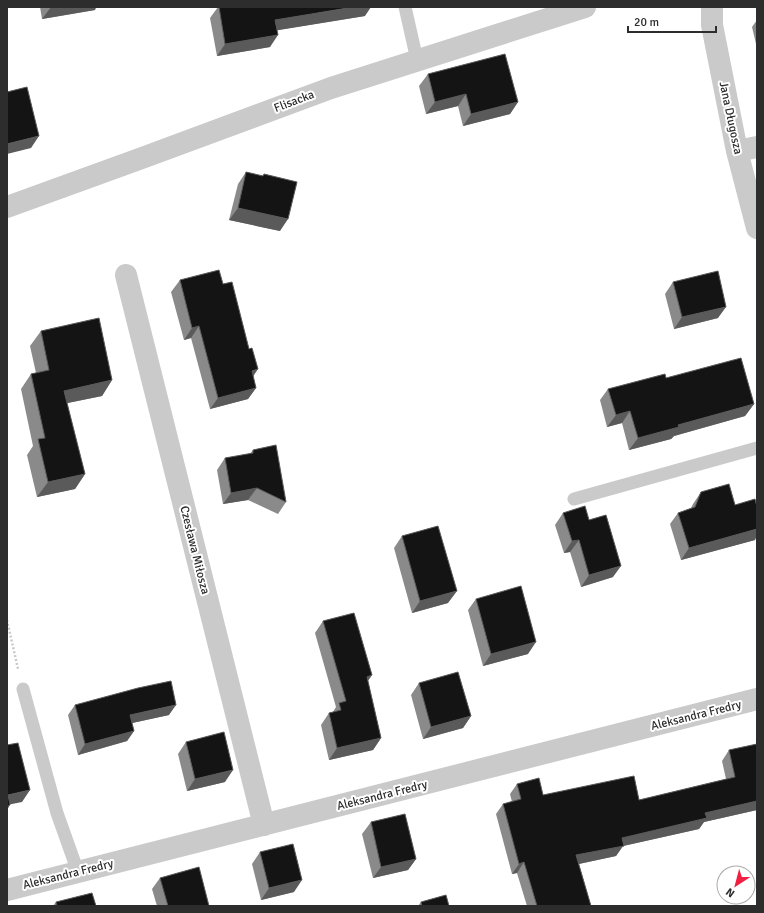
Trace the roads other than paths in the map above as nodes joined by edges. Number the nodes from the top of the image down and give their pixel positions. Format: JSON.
{"nodes":[{"id":1,"x":405,"y":7,"type":"edge"},
{"id":2,"x":585,"y":7,"type":"edge"},
{"id":3,"x":712,"y":7,"type":"edge"},
{"id":4,"x":417,"y":60,"type":"junction"},
{"id":5,"x":747,"y":149,"type":"edge"},
{"id":6,"x":7,"y":207,"type":"edge"},
{"id":7,"x":757,"y":228,"type":"edge"},
{"id":8,"x":126,"y":275,"type":"dead end"},
{"id":9,"x":757,"y":448,"type":"edge"},
{"id":10,"x":574,"y":499,"type":"dead end"},
{"id":11,"x":23,"y":689,"type":"road end"},
{"id":12,"x":757,"y":699,"type":"edge"},
{"id":13,"x":264,"y":825,"type":"junction"},
{"id":14,"x":78,"y":872,"type":"junction"},
{"id":15,"x":7,"y":890,"type":"edge"}],
"edges":[{"from":1,"to":4,"type":"lane"},
{"from":2,"to":4,"type":"street","name":"Flisacka"},
{"from":3,"to":5,"type":"street","name":"Jana Długosza"},
{"from":4,"to":6,"type":"street","name":"Flisacka"},
{"from":5,"to":7,"type":"street","name":"Jana Długosza"},
{"from":8,"to":13,"type":"street","name":"Czesława Miłosza"},
{"from":9,"to":10,"type":"lane"},
{"from":11,"to":14,"type":"lane"},
{"from":12,"to":13,"type":"street","name":"Aleksandra Fredry"},
{"from":13,"to":14,"type":"street","name":"Aleksandra Fredry"},
{"from":14,"to":15,"type":"street","name":"Aleksandra Fredry"}]}
